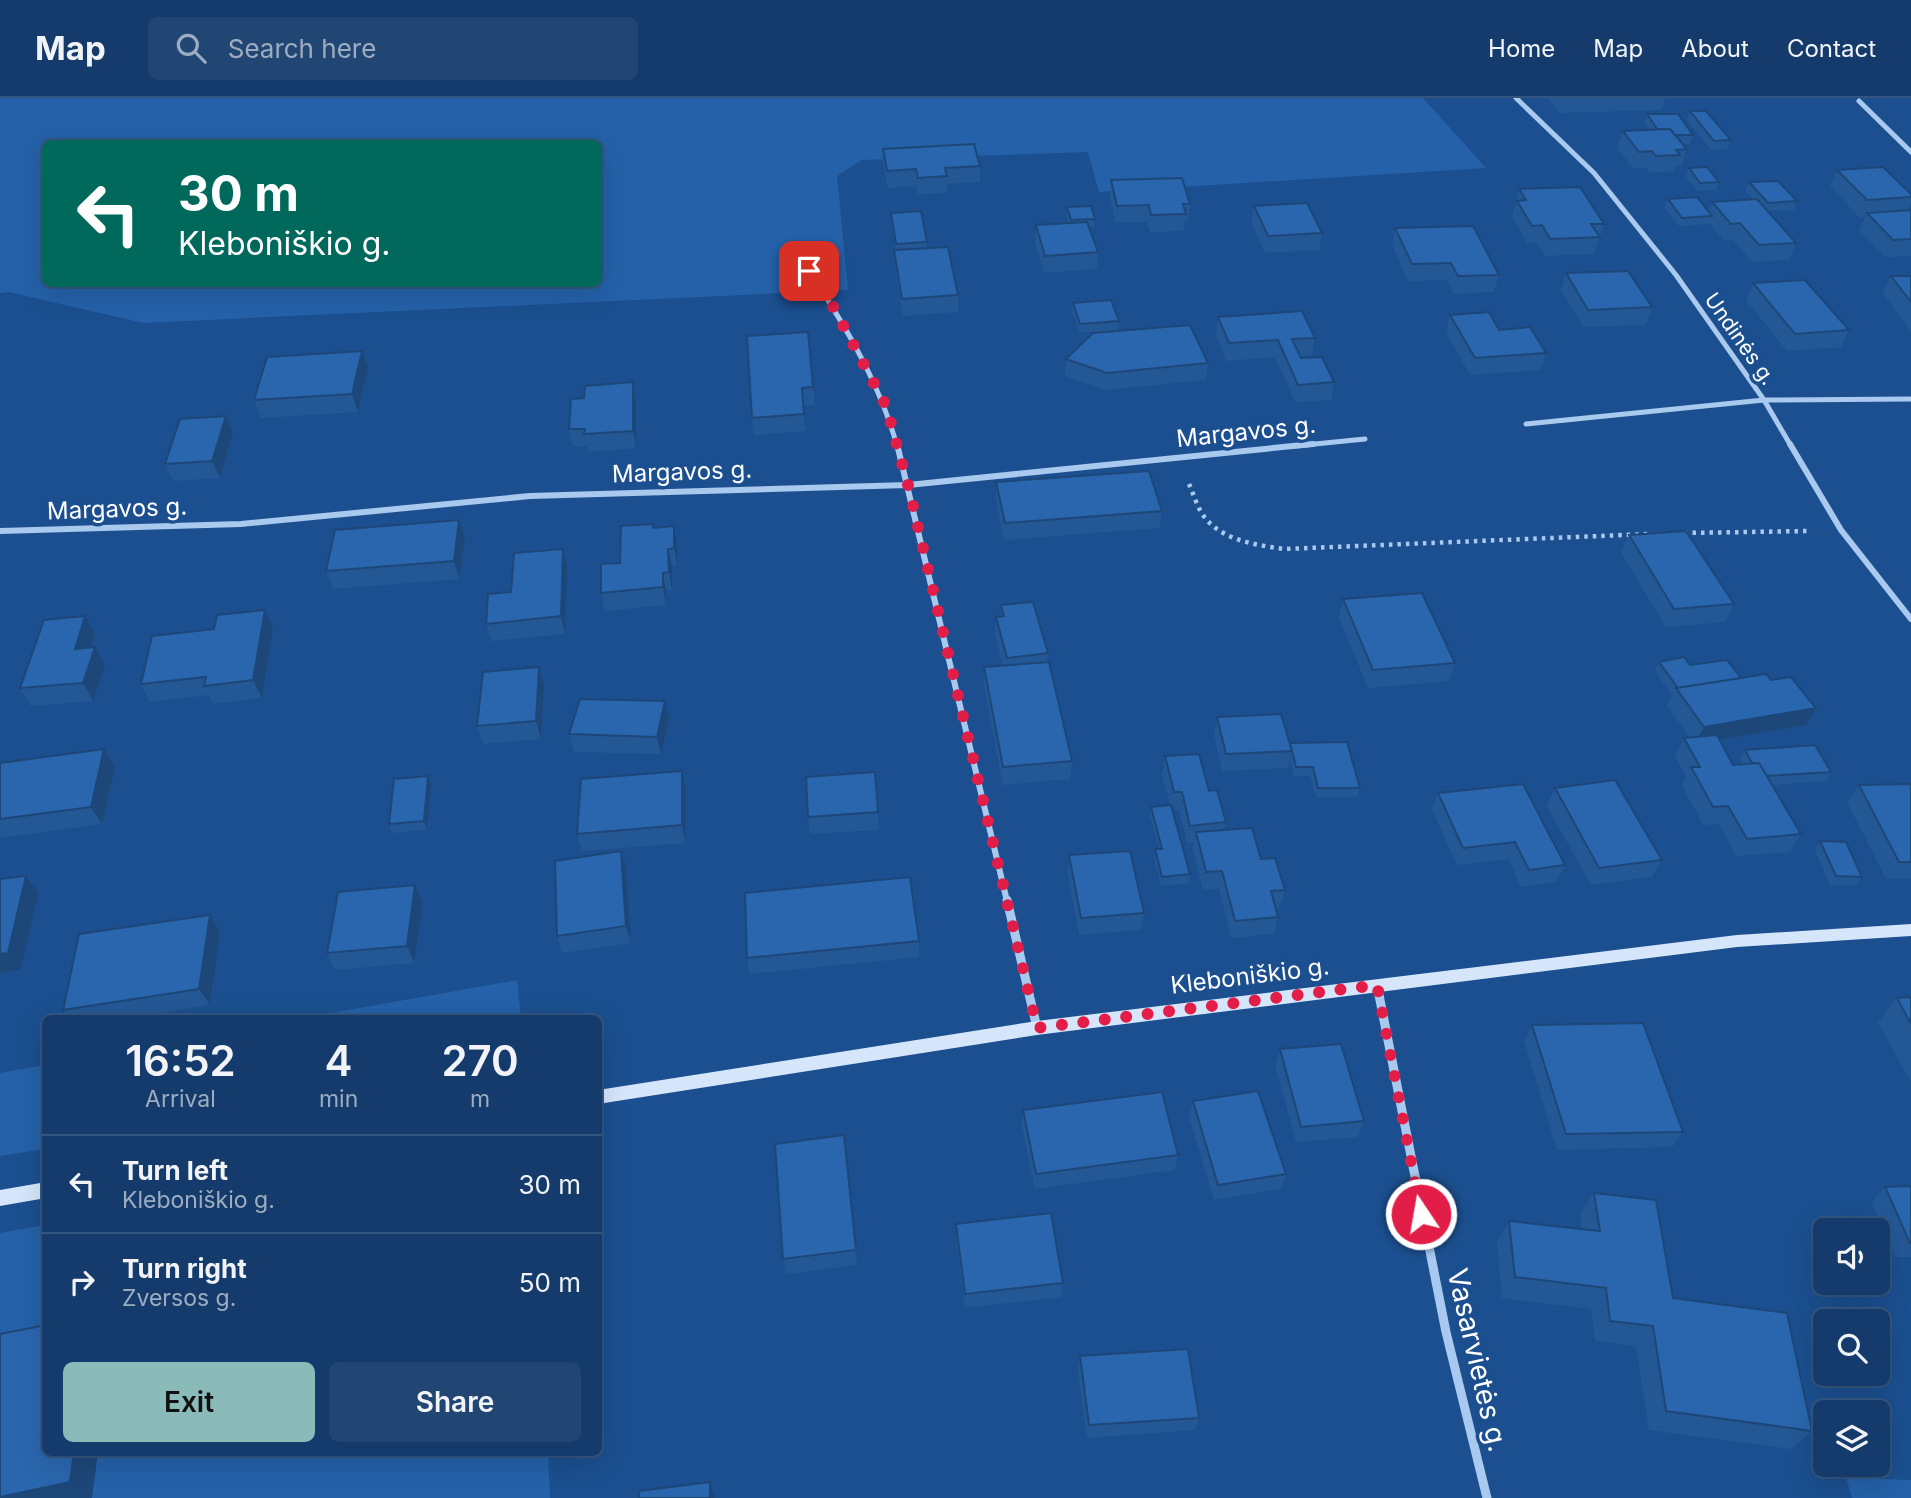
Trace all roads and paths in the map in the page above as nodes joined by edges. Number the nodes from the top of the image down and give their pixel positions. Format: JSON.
{"nodes":[{"id":1,"x":1516,"y":98,"type":"edge"},
{"id":2,"x":1859,"y":101,"type":"dead end"},
{"id":3,"x":1911,"y":152,"type":"edge"},
{"id":4,"x":798,"y":254,"type":"dead end"},
{"id":5,"x":1911,"y":399,"type":"edge"},
{"id":6,"x":1764,"y":400,"type":"junction"},
{"id":7,"x":1526,"y":424,"type":"dead end"},
{"id":8,"x":1365,"y":439,"type":"dead end"},
{"id":9,"x":1176,"y":458,"type":"junction"},
{"id":10,"x":908,"y":485,"type":"junction"},
{"id":11,"x":1841,"y":530,"type":"junction"},
{"id":12,"x":0,"y":531,"type":"edge"},
{"id":13,"x":1649,"y":534,"type":"edge"},
{"id":14,"x":1676,"y":534,"type":"edge"},
{"id":15,"x":1911,"y":619,"type":"edge"},
{"id":16,"x":1911,"y":930,"type":"edge"},
{"id":17,"x":1377,"y":985,"type":"junction"},
{"id":18,"x":1037,"y":1028,"type":"junction"},
{"id":19,"x":602,"y":1096,"type":"edge"},
{"id":20,"x":42,"y":1191,"type":"edge"},
{"id":21,"x":0,"y":1198,"type":"edge"},
{"id":22,"x":1487,"y":1498,"type":"edge"}],
"edges":[{"from":1,"to":6,"type":"street","name":"Undinės g."},
{"from":2,"to":3,"type":"street"},
{"from":4,"to":10,"type":"street"},
{"from":5,"to":6,"type":"street"},
{"from":6,"to":7,"type":"street"},
{"from":6,"to":11,"type":"street","name":"Undinės g."},
{"from":8,"to":9,"type":"street","name":"Margavos g."},
{"from":9,"to":10,"type":"street","name":"Margavos g."},
{"from":9,"to":13,"type":"path"},
{"from":10,"to":12,"type":"street","name":"Margavos g."},
{"from":10,"to":18,"type":"street"},
{"from":11,"to":14,"type":"path"},
{"from":11,"to":15,"type":"street","name":"Undinės g."},
{"from":16,"to":17,"type":"street","name":"Kleboniškio g."},
{"from":17,"to":18,"type":"street","name":"Kleboniškio g."},
{"from":17,"to":22,"type":"street","name":"Vasarvietės g."},
{"from":18,"to":19,"type":"street","name":"Kleboniškio g."},
{"from":20,"to":21,"type":"street"}]}
